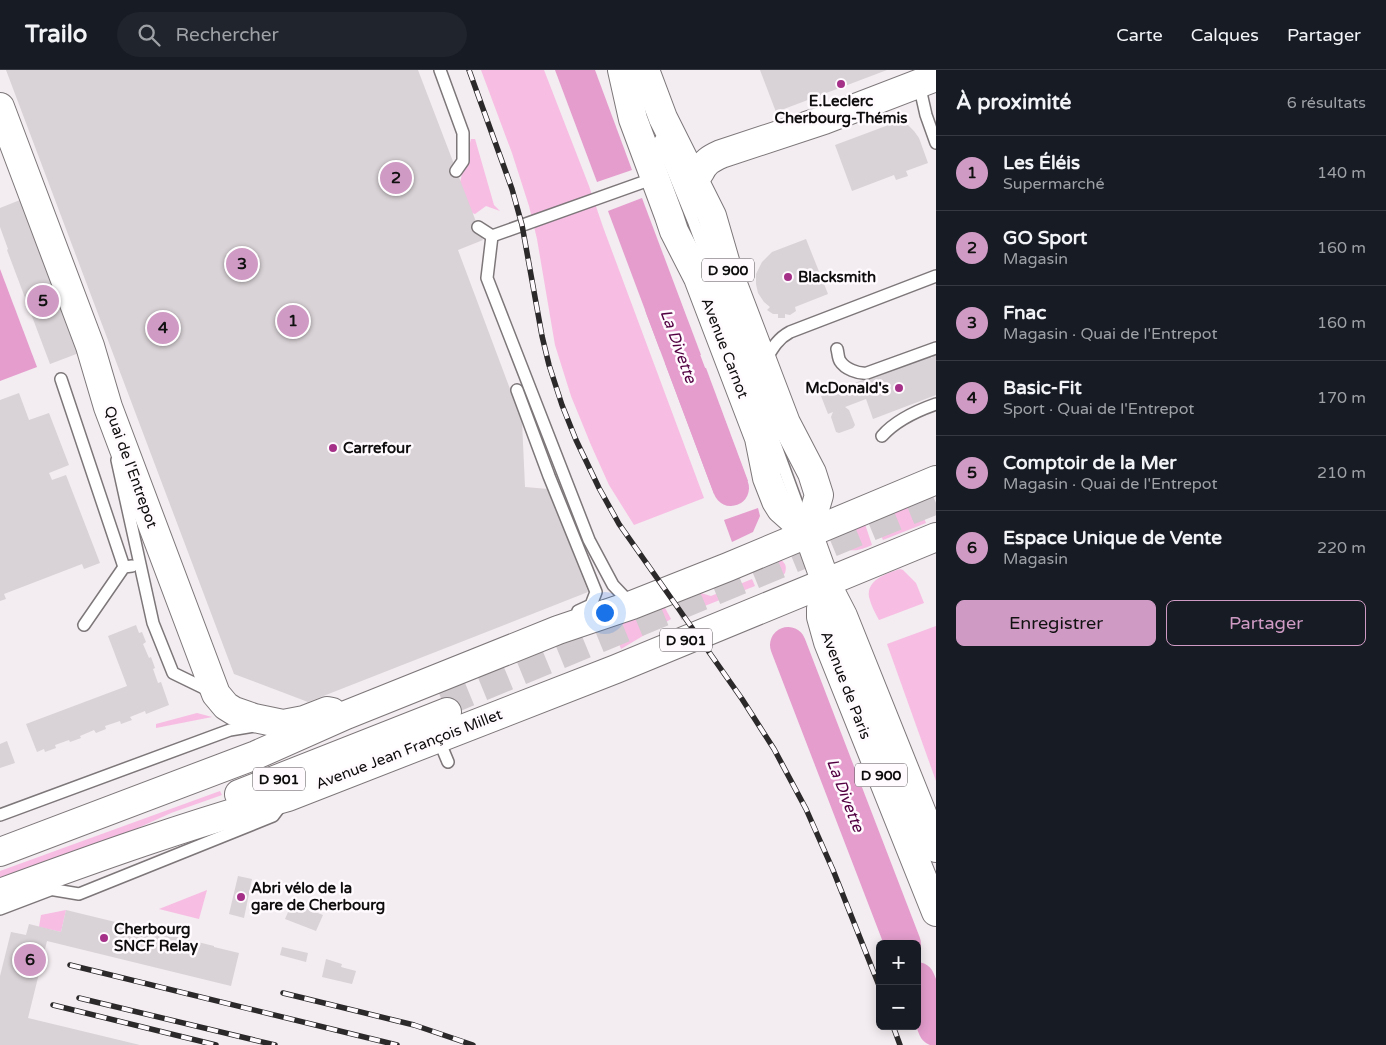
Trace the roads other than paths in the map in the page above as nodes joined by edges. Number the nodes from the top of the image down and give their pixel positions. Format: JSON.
{"nodes":[{"id":1,"x":440,"y":70,"type":"edge"},
{"id":2,"x":622,"y":70,"type":"edge"},
{"id":3,"x":634,"y":70,"type":"edge"},
{"id":4,"x":645,"y":70,"type":"edge"},
{"id":5,"x":927,"y":80,"type":"edge"},
{"id":6,"x":0,"y":107,"type":"edge"},
{"id":7,"x":936,"y":144,"type":"edge"},
{"id":8,"x":9,"y":149,"type":"edge"},
{"id":9,"x":456,"y":170,"type":"dead end"},
{"id":10,"x":670,"y":179,"type":"junction"},
{"id":11,"x":694,"y":223,"type":"junction"},
{"id":12,"x":478,"y":227,"type":"dead end"},
{"id":13,"x":492,"y":236,"type":"junction"},
{"id":14,"x":936,"y":276,"type":"edge"},
{"id":15,"x":936,"y":348,"type":"edge"},
{"id":16,"x":837,"y":349,"type":"dead end"},
{"id":17,"x":764,"y":365,"type":"junction"},
{"id":18,"x":61,"y":379,"type":"dead end"},
{"id":19,"x":517,"y":390,"type":"dead end"},
{"id":20,"x":936,"y":404,"type":"edge"},
{"id":21,"x":115,"y":425,"type":"junction"},
{"id":22,"x":882,"y":436,"type":"dead end"},
{"id":23,"x":936,"y":480,"type":"edge"},
{"id":24,"x":808,"y":534,"type":"junction"},
{"id":25,"x":936,"y":537,"type":"edge"},
{"id":26,"x":140,"y":566,"type":"junction"},
{"id":27,"x":124,"y":567,"type":"junction"},
{"id":28,"x":823,"y":572,"type":"junction"},
{"id":29,"x":632,"y":605,"type":"junction"},
{"id":30,"x":84,"y":625,"type":"dead end"},
{"id":31,"x":558,"y":630,"type":"junction"},
{"id":32,"x":616,"y":669,"type":"junction"},
{"id":33,"x":216,"y":694,"type":"junction"},
{"id":34,"x":346,"y":715,"type":"junction"},
{"id":35,"x":283,"y":724,"type":"junction"},
{"id":36,"x":256,"y":755,"type":"junction"},
{"id":37,"x":288,"y":797,"type":"junction"},
{"id":38,"x":0,"y":815,"type":"edge"},
{"id":39,"x":936,"y":848,"type":"edge"},
{"id":40,"x":0,"y":852,"type":"edge"},
{"id":41,"x":114,"y":852,"type":"junction"},
{"id":42,"x":10,"y":889,"type":"edge"},
{"id":43,"x":52,"y":889,"type":"junction"},
{"id":44,"x":0,"y":908,"type":"edge"},
{"id":45,"x":936,"y":912,"type":"edge"}],
"edges":[{"from":1,"to":9,"type":"lane"},
{"from":2,"to":10,"type":"main road","name":"Avenue Carnot","number":"D 900"},
{"from":3,"to":10,"type":"lane"},
{"from":4,"to":10,"type":"main road","number":"D 900"},
{"from":5,"to":7,"type":"lane"},
{"from":5,"to":10,"type":"main road"},
{"from":6,"to":8,"type":"main road","name":"Quai de l'Entrepot"},
{"from":8,"to":21,"type":"main road","name":"Quai de l'Entrepot"},
{"from":10,"to":11,"type":"lane"},
{"from":10,"to":11,"type":"lane"},
{"from":10,"to":13,"type":"lane"},
{"from":10,"to":17,"type":"main road","number":"D 900"},
{"from":10,"to":24,"type":"main road","name":"Avenue Carnot","number":"D 900"},
{"from":11,"to":24,"type":"lane"},
{"from":12,"to":13,"type":"lane"},
{"from":13,"to":29,"type":"lane"},
{"from":14,"to":17,"type":"lane"},
{"from":15,"to":16,"type":"lane"},
{"from":17,"to":24,"type":"main road","number":"D 900"},
{"from":18,"to":27,"type":"lane"},
{"from":19,"to":31,"type":"lane"},
{"from":20,"to":22,"type":"lane"},
{"from":21,"to":26,"type":"lane"},
{"from":21,"to":33,"type":"main road","name":"Quai de l'Entrepot"},
{"from":23,"to":24,"type":"main road","number":"D 901"},
{"from":24,"to":28,"type":"main road","number":"D 900"},
{"from":24,"to":29,"type":"main road","number":"D 901"},
{"from":25,"to":28,"type":"main road","number":"D 901"},
{"from":26,"to":27,"type":"lane"},
{"from":26,"to":33,"type":"lane"},
{"from":27,"to":30,"type":"lane"},
{"from":28,"to":32,"type":"main road","name":"Avenue Jean François Millet","number":"D 901"},
{"from":28,"to":32,"type":"main road"},
{"from":28,"to":39,"type":"main road","name":"Avenue de Paris","number":"D 900"},
{"from":28,"to":45,"type":"main road","name":"Avenue de Paris","number":"D 900"},
{"from":29,"to":31,"type":"main road","number":"D 901"},
{"from":31,"to":34,"type":"main road","number":"D 901"},
{"from":32,"to":37,"type":"main road","name":"Avenue Jean François Millet","number":"D 901"},
{"from":33,"to":35,"type":"main road","name":"Quai de l'Entrepot"},
{"from":34,"to":35,"type":"main road","name":"Quai de l'Entrepot"},
{"from":34,"to":36,"type":"main road","number":"D 901"},
{"from":35,"to":38,"type":"lane"},
{"from":36,"to":40,"type":"main road","number":"D 901"},
{"from":36,"to":41,"type":"main road","number":"D 901"},
{"from":37,"to":41,"type":"main road","name":"Avenue Jean François Millet","number":"D 901"},
{"from":37,"to":43,"type":"lane"},
{"from":41,"to":42,"type":"main road","name":"Avenue Jean François Millet","number":"D 901"},
{"from":42,"to":43,"type":"lane"},
{"from":43,"to":44,"type":"lane"}]}
